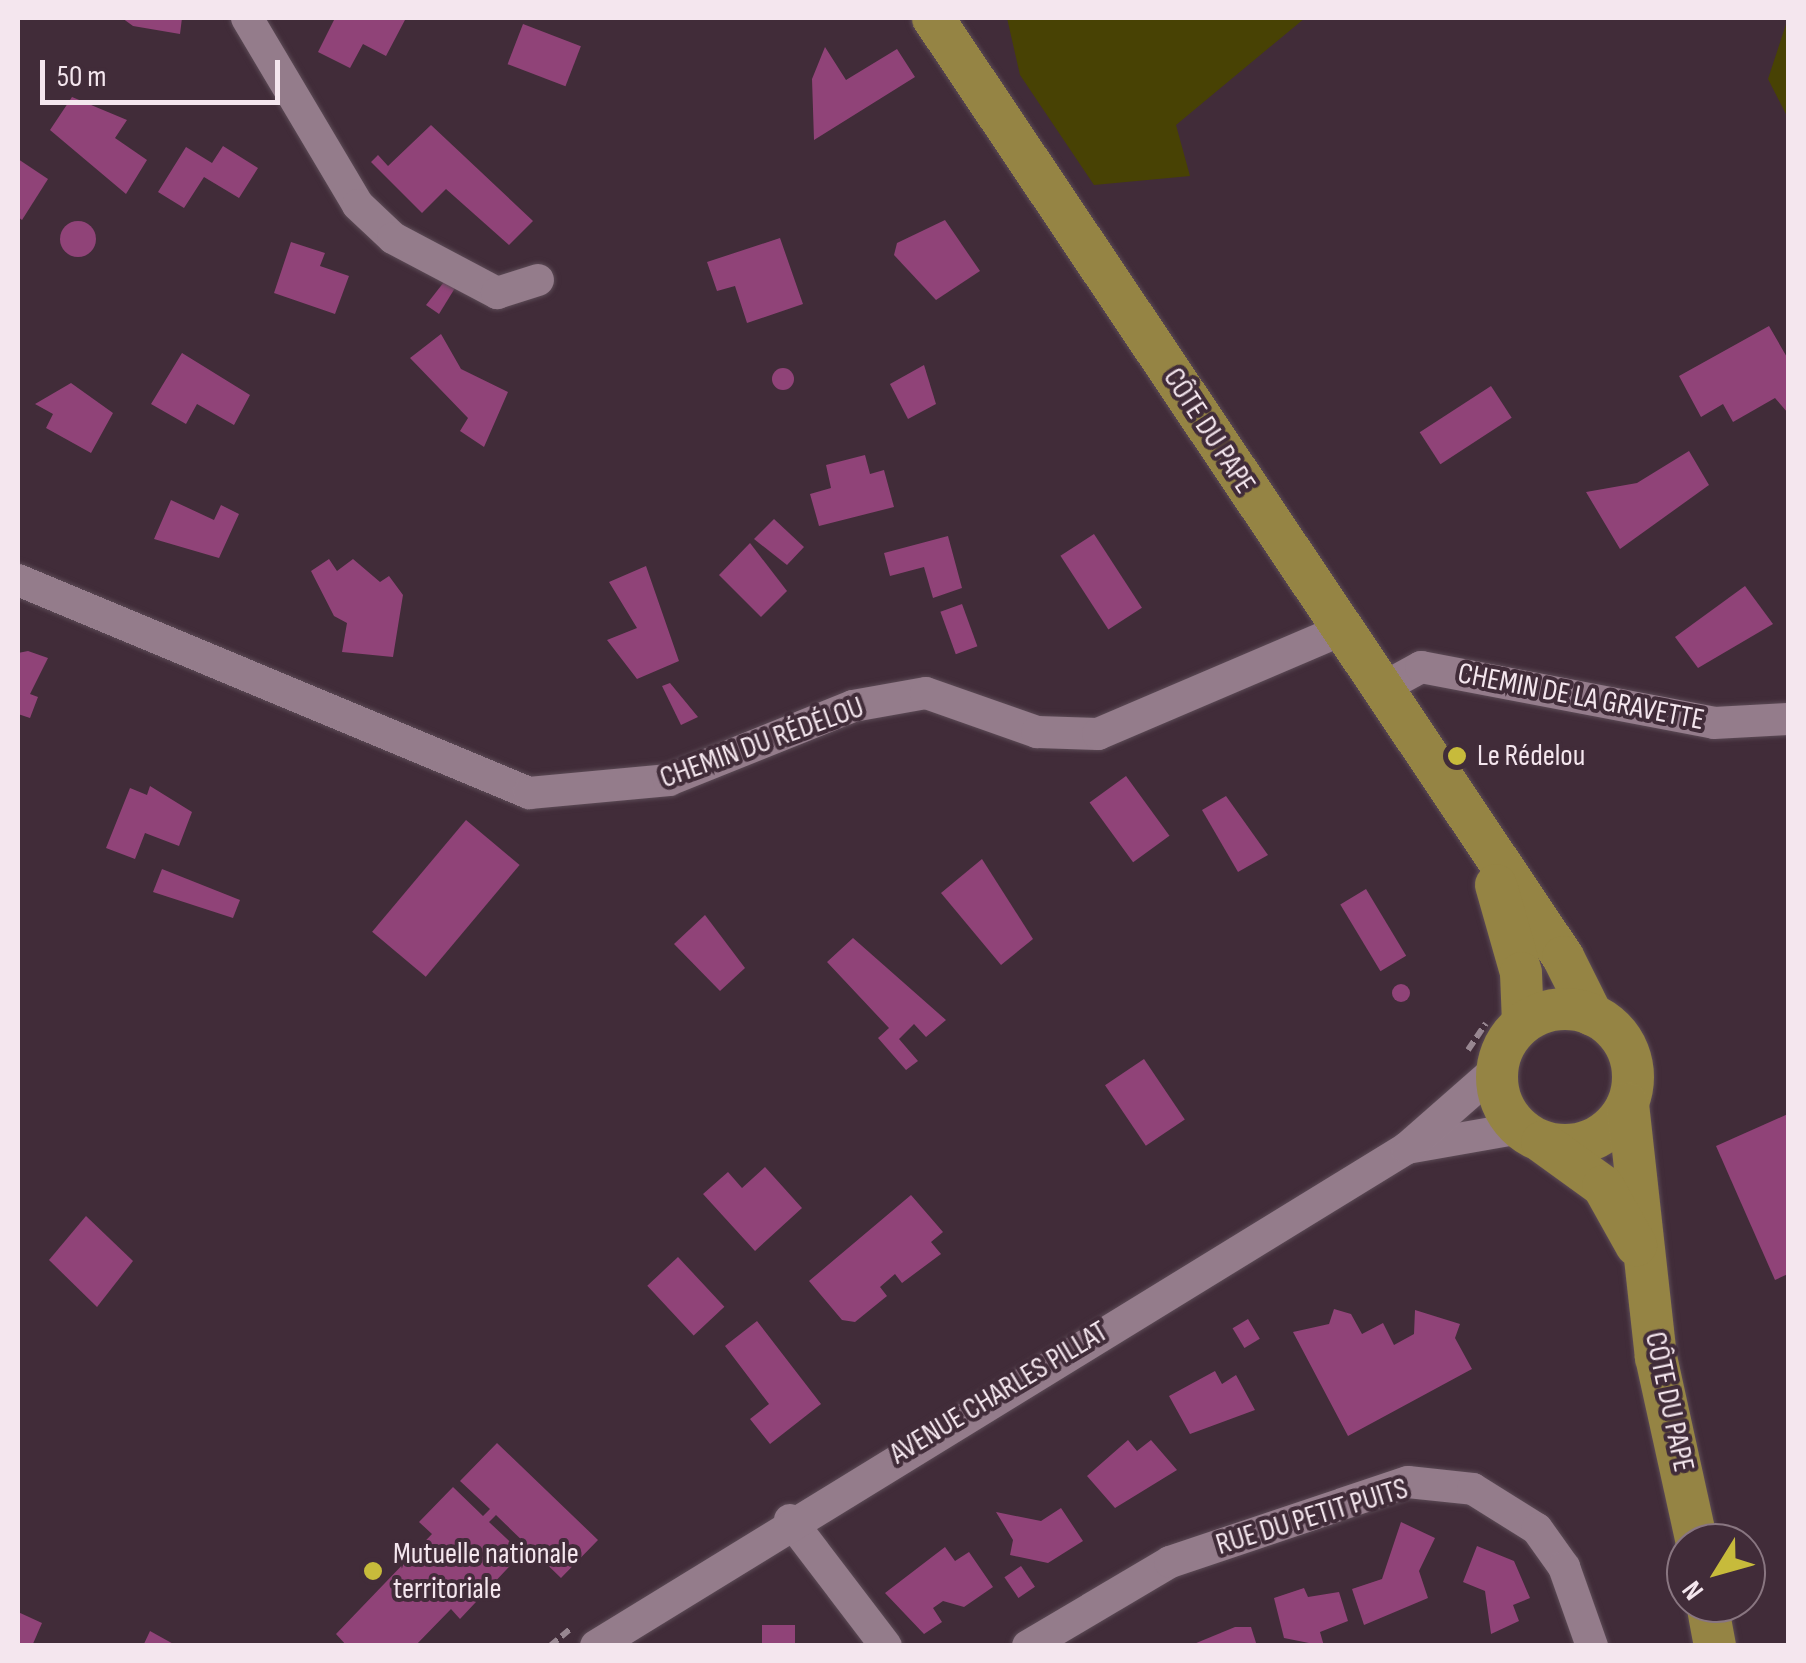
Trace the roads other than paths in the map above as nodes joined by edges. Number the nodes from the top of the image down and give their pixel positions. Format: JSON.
{"nodes":[{"id":1,"x":247,"y":18,"type":"edge"},
{"id":2,"x":933,"y":18,"type":"edge"},
{"id":3,"x":538,"y":280,"type":"dead end"},
{"id":4,"x":18,"y":580,"type":"edge"},
{"id":5,"x":1340,"y":632,"type":"junction"},
{"id":6,"x":1379,"y":690,"type":"junction"},
{"id":7,"x":1788,"y":718,"type":"edge"},
{"id":8,"x":1481,"y":847,"type":"junction"},
{"id":9,"x":1508,"y":1014,"type":"junction"},
{"id":10,"x":1592,"y":1014,"type":"junction"},
{"id":11,"x":1478,"y":1066,"type":"junction"},
{"id":12,"x":1628,"y":1104,"type":"junction"},
{"id":13,"x":1530,"y":1135,"type":"junction"},
{"id":14,"x":1407,"y":1148,"type":"junction"},
{"id":15,"x":1645,"y":1260,"type":"junction"},
{"id":16,"x":790,"y":1520,"type":"junction"},
{"id":17,"x":1692,"y":1523,"type":"edge"},
{"id":18,"x":587,"y":1635,"type":"edge"},
{"id":19,"x":886,"y":1646,"type":"edge"},
{"id":20,"x":1028,"y":1646,"type":"edge"},
{"id":21,"x":1592,"y":1646,"type":"edge"}],
"edges":[{"from":1,"to":3,"type":"street"},
{"from":2,"to":5,"type":"main road","name":"CÔTE DU PAPE"},
{"from":4,"to":5,"type":"street","name":"CHEMIN DU RÉDÉLOU"},
{"from":5,"to":6,"type":"main road","name":"CÔTE DU PAPE"},
{"from":6,"to":7,"type":"street","name":"CHEMIN DE LA GRAVETTE"},
{"from":6,"to":8,"type":"main road","name":"CÔTE DU PAPE"},
{"from":8,"to":9,"type":"main road","name":"CÔTE DU PAPE"},
{"from":8,"to":10,"type":"main road","name":"CÔTE DU PAPE"},
{"from":9,"to":10,"type":"main road"},
{"from":9,"to":11,"type":"main road"},
{"from":10,"to":12,"type":"main road","name":"CÔTE DU PAPE"},
{"from":11,"to":13,"type":"main road"},
{"from":11,"to":14,"type":"street","name":"AVENUE CHARLES PILLAT"},
{"from":12,"to":13,"type":"main road"},
{"from":12,"to":15,"type":"main road","name":"CÔTE DU PAPE"},
{"from":13,"to":14,"type":"street","name":"AVENUE CHARLES PILLAT"},
{"from":13,"to":15,"type":"main road","name":"CÔTE DU PAPE"},
{"from":14,"to":16,"type":"street","name":"AVENUE CHARLES PILLAT"},
{"from":15,"to":17,"type":"main road","name":"CÔTE DU PAPE"},
{"from":16,"to":18,"type":"street","name":"AVENUE CHARLES PILLAT"},
{"from":16,"to":19,"type":"street"},
{"from":20,"to":21,"type":"street","name":"RUE DU PETIT PUITS"}]}
